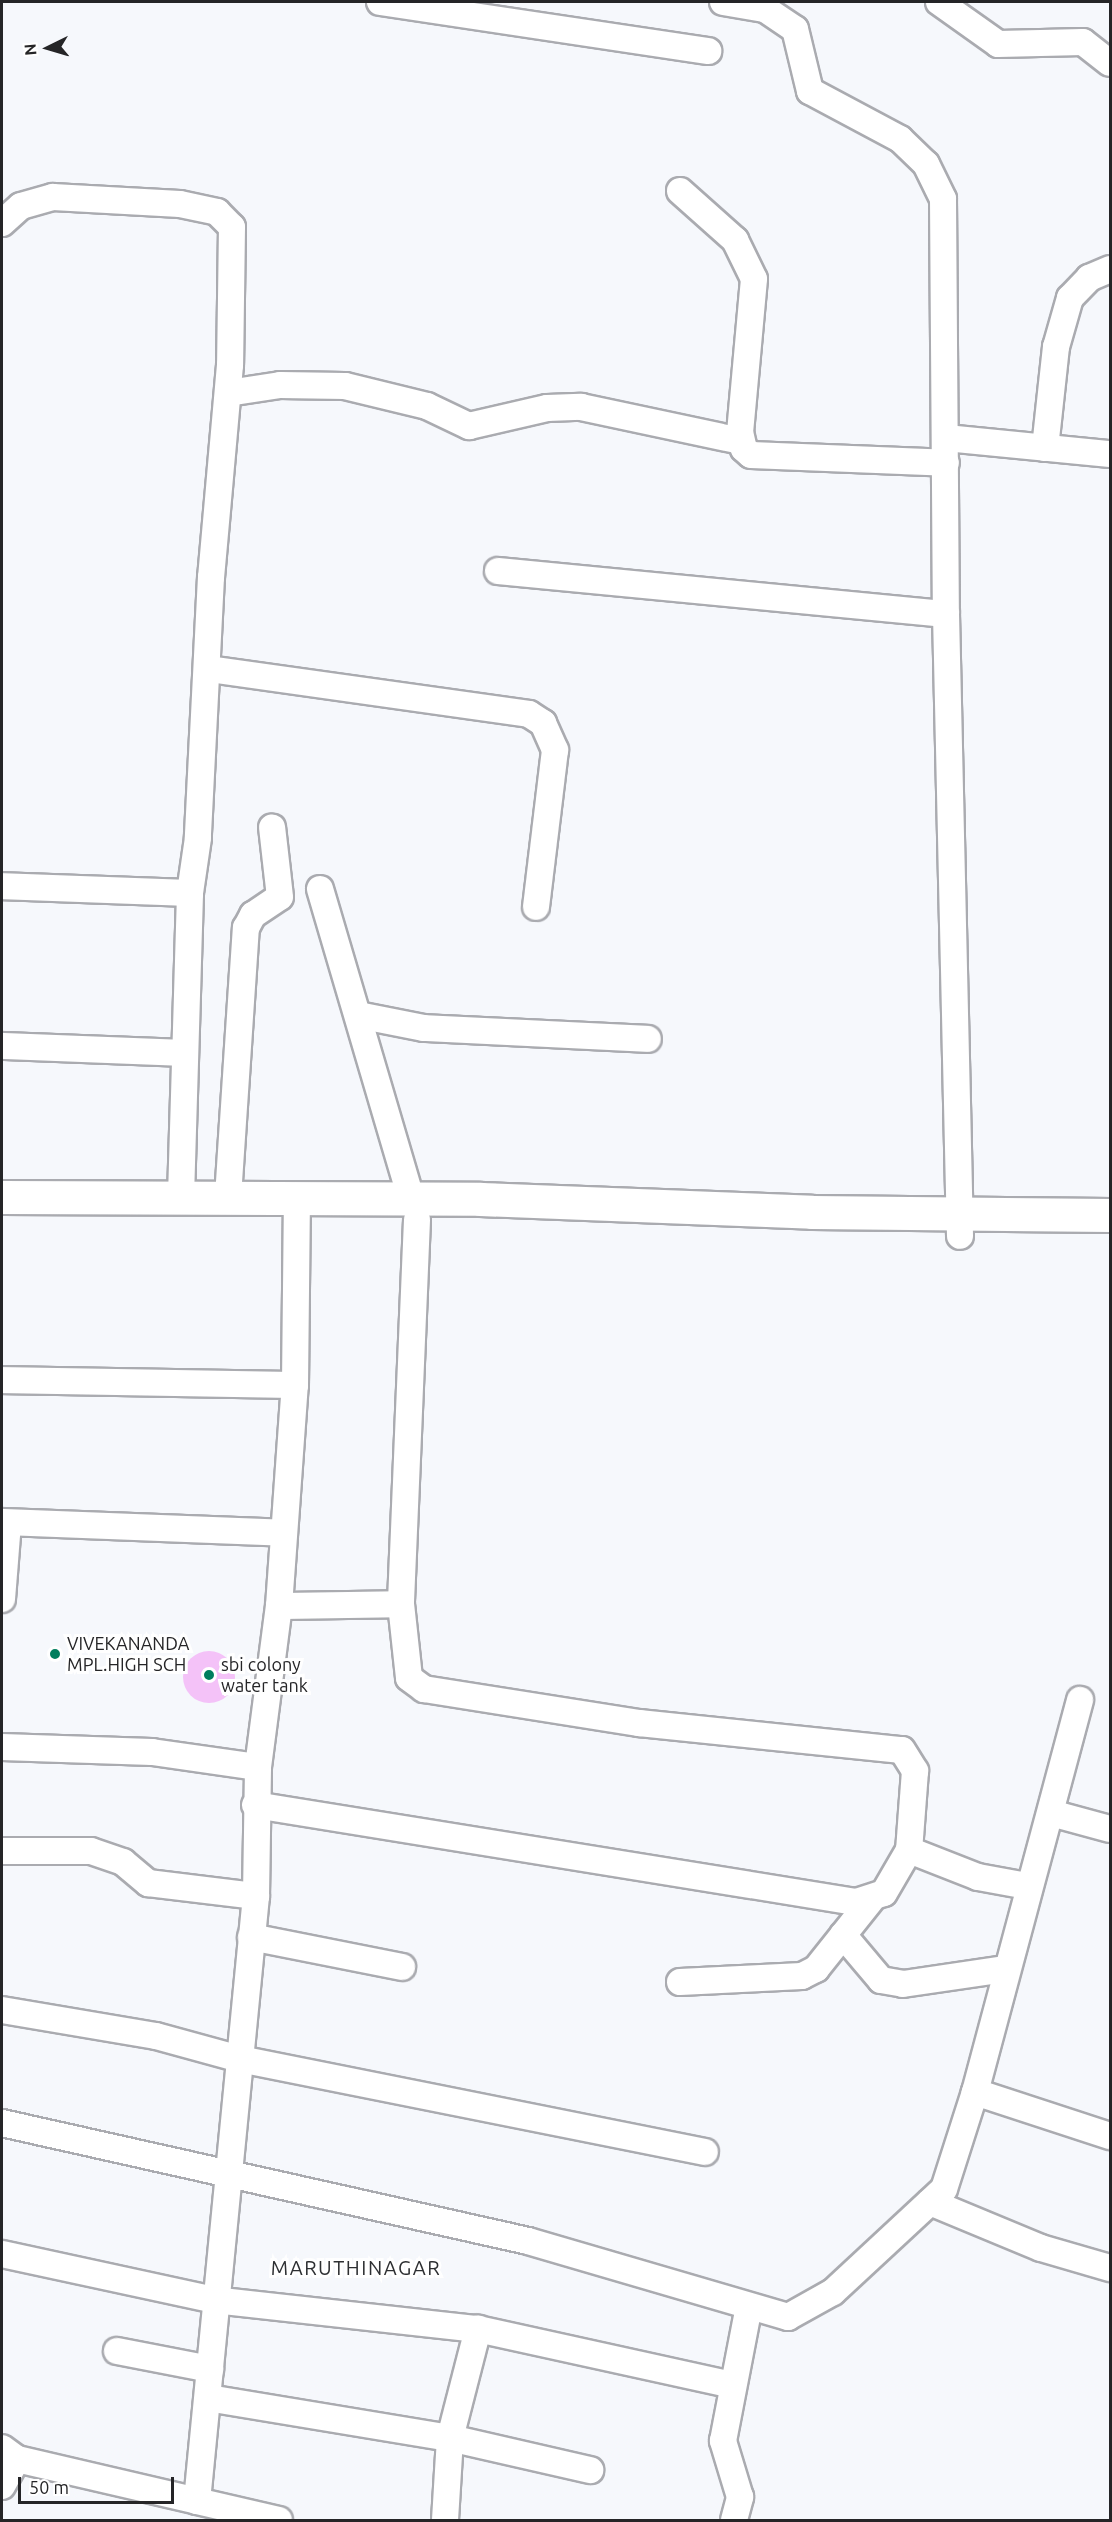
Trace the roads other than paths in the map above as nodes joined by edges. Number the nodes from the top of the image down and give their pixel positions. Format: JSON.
{"nodes":[{"id":1,"x":380,"y":2,"type":"edge"},
{"id":2,"x":723,"y":2,"type":"edge"},
{"id":3,"x":939,"y":2,"type":"edge"},
{"id":4,"x":766,"y":5,"type":"edge"},
{"id":5,"x":708,"y":51,"type":"dead end"},
{"id":6,"x":1110,"y":63,"type":"edge"},
{"id":7,"x":680,"y":191,"type":"dead end"},
{"id":8,"x":2,"y":223,"type":"edge"},
{"id":9,"x":1110,"y":269,"type":"edge"},
{"id":10,"x":228,"y":393,"type":"junction"},
{"id":11,"x":741,"y":441,"type":"junction"},
{"id":12,"x":1045,"y":448,"type":"junction"},
{"id":13,"x":946,"y":450,"type":"junction"},
{"id":14,"x":1110,"y":454,"type":"edge"},
{"id":15,"x":498,"y":572,"type":"dead end"},
{"id":16,"x":946,"y":614,"type":"junction"},
{"id":17,"x":210,"y":669,"type":"junction"},
{"id":18,"x":272,"y":827,"type":"dead end"},
{"id":19,"x":2,"y":886,"type":"edge"},
{"id":20,"x":320,"y":889,"type":"dead end"},
{"id":21,"x":190,"y":893,"type":"junction"},
{"id":22,"x":536,"y":907,"type":"dead end"},
{"id":23,"x":358,"y":1015,"type":"junction"},
{"id":24,"x":648,"y":1039,"type":"dead end"},
{"id":25,"x":2,"y":1046,"type":"edge"},
{"id":26,"x":185,"y":1053,"type":"junction"},
{"id":27,"x":2,"y":1197,"type":"edge"},
{"id":28,"x":181,"y":1197,"type":"junction"},
{"id":29,"x":228,"y":1197,"type":"junction"},
{"id":30,"x":298,"y":1209,"type":"junction"},
{"id":31,"x":415,"y":1210,"type":"junction"},
{"id":32,"x":2,"y":1215,"type":"edge"},
{"id":33,"x":1110,"y":1215,"type":"edge"},
{"id":34,"x":961,"y":1224,"type":"junction"},
{"id":35,"x":1110,"y":1236,"type":"edge"},
{"id":36,"x":2,"y":1380,"type":"edge"},
{"id":37,"x":295,"y":1385,"type":"junction"},
{"id":38,"x":5,"y":1522,"type":"edge"},
{"id":39,"x":284,"y":1533,"type":"junction"},
{"id":40,"x":2,"y":1599,"type":"edge"},
{"id":41,"x":401,"y":1604,"type":"junction"},
{"id":42,"x":279,"y":1606,"type":"junction"},
{"id":43,"x":1080,"y":1700,"type":"dead end"},
{"id":44,"x":2,"y":1748,"type":"edge"},
{"id":45,"x":258,"y":1767,"type":"junction"},
{"id":46,"x":255,"y":1805,"type":"junction"},
{"id":47,"x":1051,"y":1813,"type":"junction"},
{"id":48,"x":1110,"y":1829,"type":"edge"},
{"id":49,"x":909,"y":1850,"type":"junction"},
{"id":50,"x":2,"y":1851,"type":"edge"},
{"id":51,"x":1028,"y":1886,"type":"junction"},
{"id":52,"x":256,"y":1896,"type":"junction"},
{"id":53,"x":871,"y":1900,"type":"junction"},
{"id":54,"x":843,"y":1935,"type":"junction"},
{"id":55,"x":251,"y":1937,"type":"junction"},
{"id":56,"x":402,"y":1967,"type":"dead end"},
{"id":57,"x":1006,"y":1969,"type":"junction"},
{"id":58,"x":680,"y":1982,"type":"dead end"},
{"id":59,"x":2,"y":2010,"type":"edge"},
{"id":60,"x":240,"y":2059,"type":"junction"},
{"id":61,"x":975,"y":2092,"type":"junction"},
{"id":62,"x":2,"y":2123,"type":"edge"},
{"id":63,"x":1110,"y":2136,"type":"edge"},
{"id":64,"x":705,"y":2152,"type":"dead end"},
{"id":65,"x":228,"y":2177,"type":"junction"},
{"id":66,"x":930,"y":2202,"type":"junction"},
{"id":67,"x":2,"y":2254,"type":"edge"},
{"id":68,"x":1110,"y":2268,"type":"edge"},
{"id":69,"x":214,"y":2300,"type":"junction"},
{"id":70,"x":749,"y":2306,"type":"junction"},
{"id":71,"x":478,"y":2329,"type":"junction"},
{"id":72,"x":117,"y":2351,"type":"dead end"},
{"id":73,"x":210,"y":2369,"type":"junction"},
{"id":74,"x":733,"y":2385,"type":"junction"},
{"id":75,"x":208,"y":2398,"type":"junction"},
{"id":76,"x":450,"y":2438,"type":"junction"},
{"id":77,"x":9,"y":2453,"type":"edge"},
{"id":78,"x":590,"y":2470,"type":"dead end"},
{"id":79,"x":2,"y":2486,"type":"edge"},
{"id":80,"x":197,"y":2501,"type":"junction"},
{"id":81,"x":279,"y":2520,"type":"edge"},
{"id":82,"x":446,"y":2520,"type":"edge"},
{"id":83,"x":734,"y":2520,"type":"edge"}],
"edges":[{"from":1,"to":5,"type":"street"},
{"from":2,"to":4,"type":"street"},
{"from":3,"to":6,"type":"street"},
{"from":4,"to":13,"type":"street"},
{"from":7,"to":11,"type":"street"},
{"from":8,"to":10,"type":"street"},
{"from":9,"to":12,"type":"street"},
{"from":10,"to":11,"type":"street"},
{"from":10,"to":17,"type":"street"},
{"from":11,"to":13,"type":"street"},
{"from":12,"to":13,"type":"street"},
{"from":12,"to":14,"type":"street"},
{"from":13,"to":16,"type":"street"},
{"from":15,"to":16,"type":"street"},
{"from":16,"to":34,"type":"street"},
{"from":17,"to":21,"type":"street"},
{"from":17,"to":22,"type":"street"},
{"from":18,"to":29,"type":"street"},
{"from":19,"to":21,"type":"street"},
{"from":20,"to":23,"type":"street"},
{"from":21,"to":26,"type":"street"},
{"from":23,"to":24,"type":"street"},
{"from":23,"to":31,"type":"street"},
{"from":25,"to":26,"type":"street"},
{"from":26,"to":28,"type":"street"},
{"from":27,"to":28,"type":"main road"},
{"from":28,"to":29,"type":"main road"},
{"from":29,"to":30,"type":"main road"},
{"from":30,"to":31,"type":"main road"},
{"from":30,"to":32,"type":"main road"},
{"from":30,"to":37,"type":"street"},
{"from":31,"to":34,"type":"main road"},
{"from":31,"to":41,"type":"street"},
{"from":33,"to":34,"type":"main road"},
{"from":34,"to":35,"type":"main road"},
{"from":36,"to":37,"type":"street"},
{"from":37,"to":39,"type":"street"},
{"from":38,"to":39,"type":"street"},
{"from":38,"to":40,"type":"street"},
{"from":39,"to":42,"type":"street"},
{"from":41,"to":42,"type":"street"},
{"from":41,"to":49,"type":"street"},
{"from":42,"to":45,"type":"street"},
{"from":43,"to":47,"type":"street"},
{"from":44,"to":45,"type":"street"},
{"from":45,"to":46,"type":"street"},
{"from":46,"to":52,"type":"street"},
{"from":46,"to":53,"type":"street"},
{"from":47,"to":48,"type":"street"},
{"from":47,"to":51,"type":"street"},
{"from":49,"to":51,"type":"street"},
{"from":49,"to":53,"type":"street"},
{"from":50,"to":52,"type":"street"},
{"from":51,"to":57,"type":"street"},
{"from":52,"to":55,"type":"street"},
{"from":53,"to":54,"type":"street"},
{"from":54,"to":57,"type":"street"},
{"from":54,"to":58,"type":"street"},
{"from":55,"to":56,"type":"street"},
{"from":55,"to":60,"type":"street"},
{"from":57,"to":61,"type":"street"},
{"from":59,"to":60,"type":"street"},
{"from":60,"to":64,"type":"street"},
{"from":60,"to":65,"type":"street"},
{"from":61,"to":63,"type":"street"},
{"from":61,"to":66,"type":"street"},
{"from":62,"to":65,"type":"street"},
{"from":65,"to":69,"type":"street"},
{"from":65,"to":70,"type":"street"},
{"from":66,"to":68,"type":"street"},
{"from":66,"to":70,"type":"street"},
{"from":67,"to":69,"type":"street"},
{"from":69,"to":71,"type":"street"},
{"from":69,"to":73,"type":"street"},
{"from":70,"to":74,"type":"street"},
{"from":71,"to":74,"type":"street"},
{"from":71,"to":76,"type":"street"},
{"from":72,"to":73,"type":"street"},
{"from":73,"to":75,"type":"street"},
{"from":74,"to":83,"type":"street"},
{"from":75,"to":76,"type":"street"},
{"from":75,"to":80,"type":"street"},
{"from":76,"to":78,"type":"street"},
{"from":76,"to":82,"type":"street"},
{"from":77,"to":79,"type":"street"},
{"from":77,"to":80,"type":"street"},
{"from":80,"to":81,"type":"street"}]}
